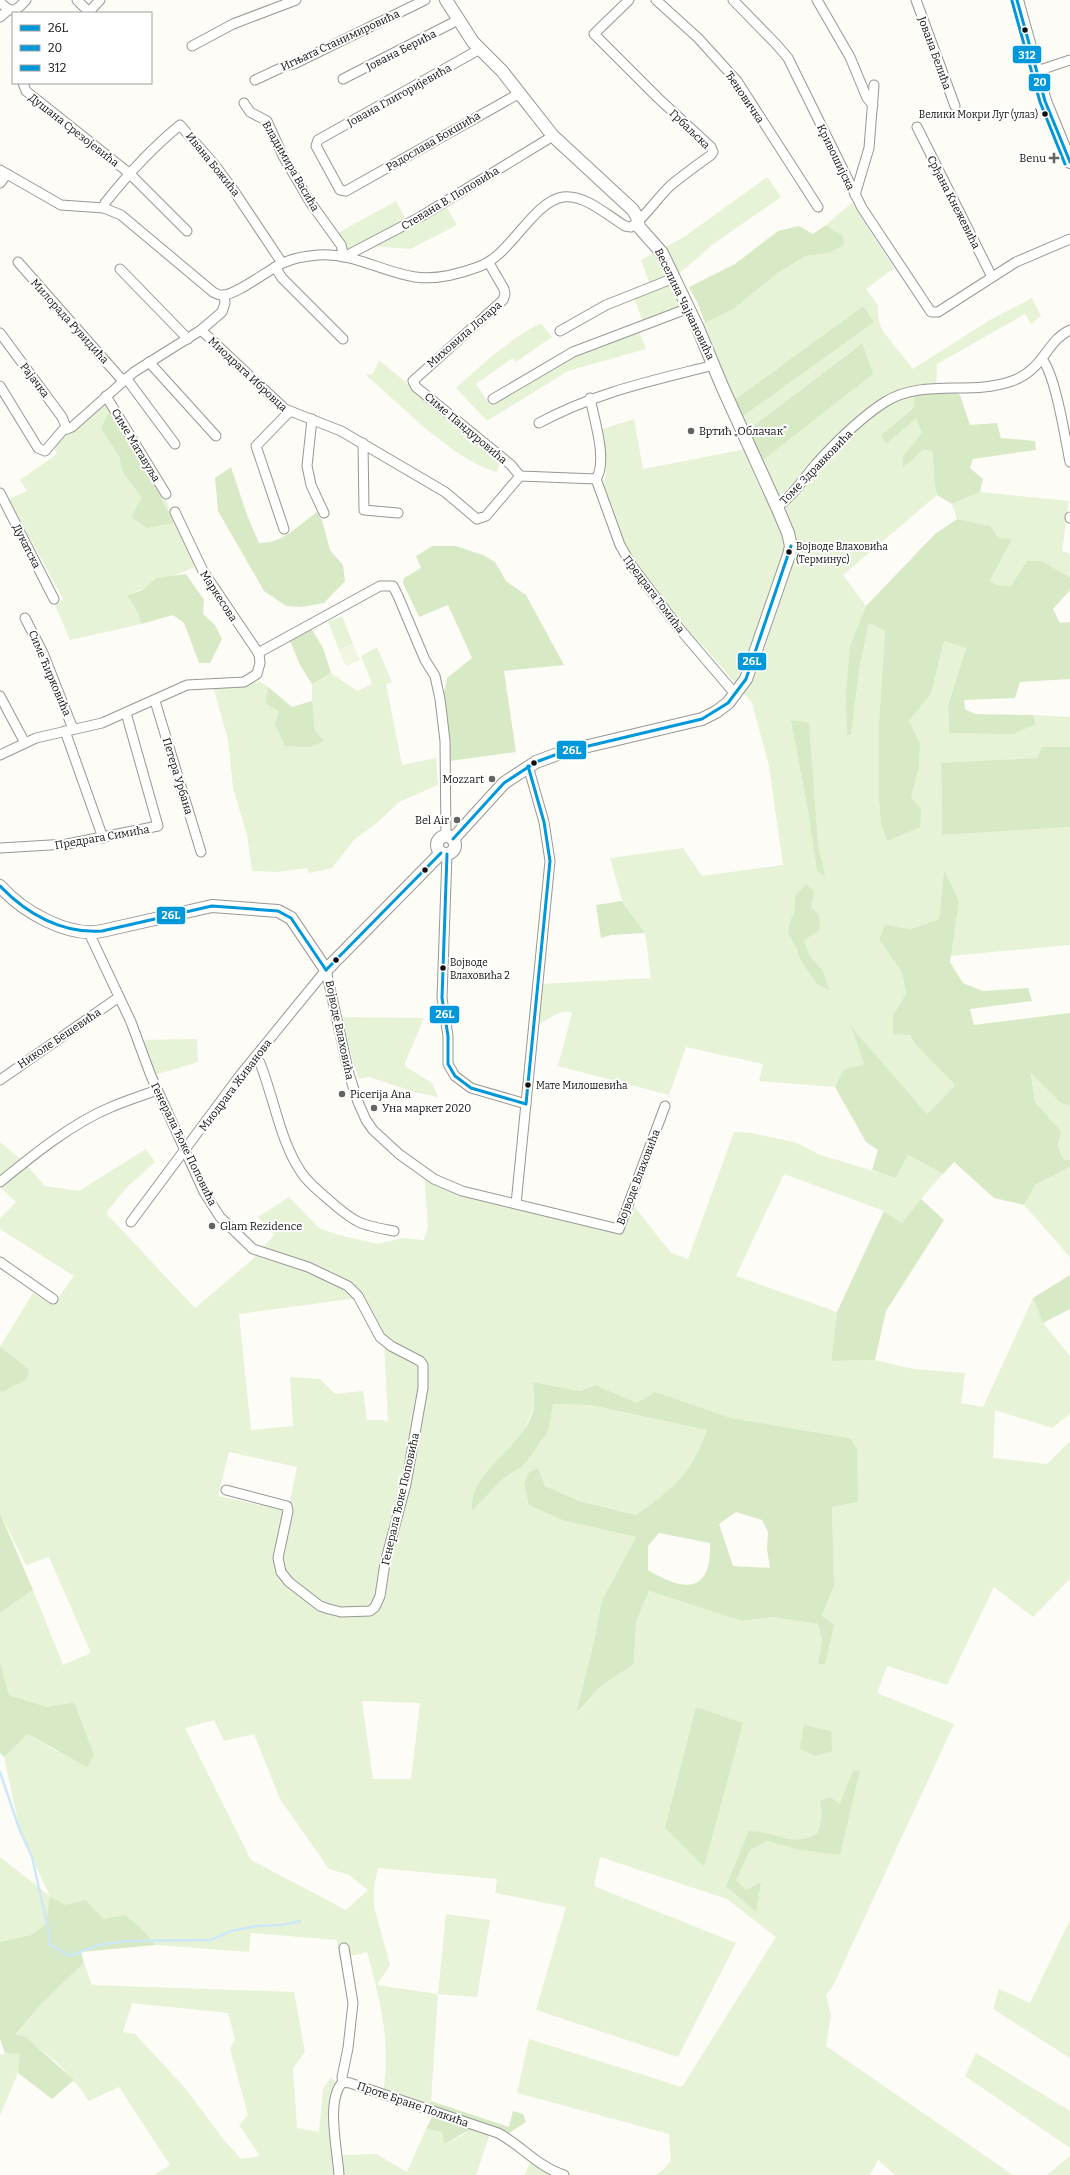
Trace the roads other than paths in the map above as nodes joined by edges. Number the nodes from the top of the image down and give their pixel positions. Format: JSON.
{"nodes":[{"id":1,"x":26,"y":0,"type":"edge"},
{"id":2,"x":77,"y":0,"type":"edge"},
{"id":3,"x":100,"y":0,"type":"edge"},
{"id":4,"x":296,"y":0,"type":"edge"},
{"id":5,"x":425,"y":0,"type":"edge"},
{"id":6,"x":446,"y":0,"type":"edge"},
{"id":7,"x":629,"y":0,"type":"edge"},
{"id":8,"x":656,"y":0,"type":"edge"},
{"id":9,"x":733,"y":0,"type":"edge"},
{"id":10,"x":817,"y":0,"type":"edge"},
{"id":11,"x":916,"y":0,"type":"edge"},
{"id":12,"x":1017,"y":0,"type":"edge"},
{"id":13,"x":0,"y":2,"type":"edge"},
{"id":14,"x":8,"y":10,"type":"junction"},
{"id":15,"x":88,"y":12,"type":"edge"},
{"id":16,"x":0,"y":17,"type":"edge"},
{"id":17,"x":458,"y":20,"type":"junction"},
{"id":18,"x":192,"y":46,"type":"dead end"},
{"id":19,"x":480,"y":49,"type":"junction"},
{"id":20,"x":1070,"y":60,"type":"edge"},
{"id":21,"x":1037,"y":70,"type":"junction"},
{"id":22,"x":343,"y":79,"type":"dead end"},
{"id":23,"x":255,"y":80,"type":"dead end"},
{"id":24,"x":23,"y":84,"type":"edge"},
{"id":25,"x":874,"y":85,"type":"dead end"},
{"id":26,"x":520,"y":93,"type":"junction"},
{"id":27,"x":244,"y":103,"type":"dead end"},
{"id":28,"x":873,"y":105,"type":"junction"},
{"id":29,"x":955,"y":106,"type":"dead end"},
{"id":30,"x":917,"y":127,"type":"dead end"},
{"id":31,"x":553,"y":136,"type":"junction"},
{"id":32,"x":1070,"y":162,"type":"edge"},
{"id":33,"x":4,"y":172,"type":"edge"},
{"id":34,"x":129,"y":173,"type":"junction"},
{"id":35,"x":0,"y":183,"type":"edge"},
{"id":36,"x":346,"y":191,"type":"joint"},
{"id":37,"x":855,"y":195,"type":"junction"},
{"id":38,"x":818,"y":207,"type":"dead end"},
{"id":39,"x":104,"y":208,"type":"junction"},
{"id":40,"x":638,"y":222,"type":"junction"},
{"id":41,"x":187,"y":231,"type":"dead end"},
{"id":42,"x":1070,"y":239,"type":"edge"},
{"id":43,"x":344,"y":257,"type":"junction"},
{"id":44,"x":18,"y":262,"type":"dead end"},
{"id":45,"x":489,"y":263,"type":"junction"},
{"id":46,"x":279,"y":265,"type":"junction"},
{"id":47,"x":120,"y":269,"type":"dead end"},
{"id":48,"x":992,"y":277,"type":"junction"},
{"id":49,"x":674,"y":278,"type":"junction"},
{"id":50,"x":224,"y":296,"type":"junction"},
{"id":51,"x":689,"y":308,"type":"junction"},
{"id":52,"x":201,"y":330,"type":"junction"},
{"id":53,"x":1070,"y":330,"type":"edge"},
{"id":54,"x":560,"y":331,"type":"dead end"},
{"id":55,"x":0,"y":333,"type":"edge"},
{"id":56,"x":188,"y":339,"type":"junction"},
{"id":57,"x":343,"y":339,"type":"dead end"},
{"id":58,"x":1042,"y":359,"type":"junction"},
{"id":59,"x":149,"y":362,"type":"junction"},
{"id":60,"x":714,"y":365,"type":"junction"},
{"id":61,"x":125,"y":379,"type":"junction"},
{"id":62,"x":413,"y":381,"type":"joint"},
{"id":63,"x":0,"y":386,"type":"edge"},
{"id":64,"x":106,"y":396,"type":"junction"},
{"id":65,"x":590,"y":398,"type":"junction"},
{"id":66,"x":493,"y":400,"type":"dead end"},
{"id":67,"x":289,"y":412,"type":"junction"},
{"id":68,"x":312,"y":419,"type":"junction"},
{"id":69,"x":539,"y":423,"type":"dead end"},
{"id":70,"x":67,"y":429,"type":"junction"},
{"id":71,"x":216,"y":436,"type":"dead end"},
{"id":72,"x":363,"y":443,"type":"junction"},
{"id":73,"x":175,"y":444,"type":"dead end"},
{"id":74,"x":1070,"y":462,"type":"edge"},
{"id":75,"x":520,"y":476,"type":"junction"},
{"id":76,"x":596,"y":479,"type":"junction"},
{"id":77,"x":0,"y":493,"type":"edge"},
{"id":78,"x":166,"y":494,"type":"dead end"},
{"id":79,"x":777,"y":507,"type":"junction"},
{"id":80,"x":175,"y":512,"type":"dead end"},
{"id":81,"x":324,"y":513,"type":"dead end"},
{"id":82,"x":398,"y":513,"type":"dead end"},
{"id":83,"x":284,"y":529,"type":"dead end"},
{"id":84,"x":54,"y":599,"type":"dead end"},
{"id":85,"x":25,"y":618,"type":"dead end"},
{"id":86,"x":258,"y":653,"type":"junction"},
{"id":87,"x":736,"y":695,"type":"junction"},
{"id":88,"x":0,"y":696,"type":"edge"},
{"id":89,"x":155,"y":701,"type":"junction"},
{"id":90,"x":126,"y":713,"type":"junction"},
{"id":91,"x":69,"y":730,"type":"junction"},
{"id":92,"x":25,"y":743,"type":"junction"},
{"id":93,"x":0,"y":756,"type":"edge"},
{"id":94,"x":528,"y":766,"type":"junction"},
{"id":95,"x":103,"y":838,"type":"junction"},
{"id":96,"x":449,"y":838,"type":"junction"},
{"id":97,"x":0,"y":848,"type":"edge"},
{"id":98,"x":201,"y":852,"type":"dead end"},
{"id":99,"x":444,"y":854,"type":"junction"},
{"id":100,"x":0,"y":886,"type":"edge"},
{"id":101,"x":89,"y":933,"type":"junction"},
{"id":102,"x":326,"y":970,"type":"junction"},
{"id":103,"x":119,"y":997,"type":"junction"},
{"id":104,"x":255,"y":1057,"type":"junction"},
{"id":105,"x":0,"y":1080,"type":"edge"},
{"id":106,"x":157,"y":1090,"type":"junction"},
{"id":107,"x":526,"y":1104,"type":"junction"},
{"id":108,"x":665,"y":1106,"type":"dead end"},
{"id":109,"x":186,"y":1150,"type":"junction"},
{"id":110,"x":0,"y":1182,"type":"edge"},
{"id":111,"x":516,"y":1204,"type":"junction"},
{"id":112,"x":132,"y":1222,"type":"dead end"},
{"id":113,"x":394,"y":1231,"type":"dead end"},
{"id":114,"x":0,"y":1262,"type":"edge"},
{"id":115,"x":52,"y":1299,"type":"dead end"},
{"id":116,"x":226,"y":1490,"type":"dead end"},
{"id":117,"x":344,"y":1948,"type":"dead end"},
{"id":118,"x":343,"y":2082,"type":"junction"},
{"id":119,"x":339,"y":2175,"type":"edge"},
{"id":120,"x":564,"y":2175,"type":"edge"}],
"edges":[{"from":1,"to":14,"type":"street"},
{"from":2,"to":15,"type":"street"},
{"from":3,"to":15,"type":"street"},
{"from":4,"to":18,"type":"street"},
{"from":5,"to":23,"type":"street","name":"Игњата Станимировића"},
{"from":6,"to":17,"type":"street","name":"Веселина Чајкановића"},
{"from":7,"to":40,"type":"street","name":"Грбаљска"},
{"from":8,"to":38,"type":"street","name":"Ђеновичка"},
{"from":9,"to":37,"type":"street","name":"Кривошијска"},
{"from":10,"to":28,"type":"street"},
{"from":11,"to":29,"type":"street","name":"Јована Белића"},
{"from":12,"to":21,"type":"street"},
{"from":13,"to":14,"type":"street"},
{"from":14,"to":16,"type":"street"},
{"from":17,"to":19,"type":"street","name":"Веселина Чајкановића"},
{"from":17,"to":22,"type":"street","name":"Јована Берића"},
{"from":19,"to":26,"type":"street","name":"Веселина Чајкановића"},
{"from":19,"to":36,"type":"street","name":"Јована Глигоријевића"},
{"from":20,"to":21,"type":"street"},
{"from":21,"to":32,"type":"street"},
{"from":24,"to":34,"type":"street","name":"Душана Срезојевића"},
{"from":25,"to":28,"type":"street"},
{"from":26,"to":31,"type":"street","name":"Веселина Чајкановића"},
{"from":26,"to":36,"type":"street","name":"Радослава Бокшића"},
{"from":27,"to":43,"type":"street","name":"Владимира Васића"},
{"from":28,"to":37,"type":"street"},
{"from":30,"to":48,"type":"street","name":"Срђана Кнежевића"},
{"from":31,"to":40,"type":"street","name":"Веселина Чајкановића"},
{"from":31,"to":43,"type":"street","name":"Стевана В. Поповића"},
{"from":33,"to":35,"type":"street"},
{"from":33,"to":39,"type":"street"},
{"from":34,"to":39,"type":"street","name":"Ивана Божића"},
{"from":34,"to":41,"type":"street"},
{"from":34,"to":46,"type":"street","name":"Ивана Божића"},
{"from":37,"to":48,"type":"street","name":"Кривошијска"},
{"from":39,"to":50,"type":"street"},
{"from":40,"to":45,"type":"street"},
{"from":40,"to":49,"type":"street","name":"Веселина Чајкановића"},
{"from":42,"to":48,"type":"street"},
{"from":43,"to":45,"type":"street"},
{"from":43,"to":46,"type":"street"},
{"from":44,"to":61,"type":"street","name":"Милорада Рувидића"},
{"from":45,"to":62,"type":"street","name":"Миховила Логара"},
{"from":46,"to":50,"type":"street"},
{"from":46,"to":57,"type":"street"},
{"from":47,"to":56,"type":"street"},
{"from":49,"to":51,"type":"street","name":"Веселина Чајкановића"},
{"from":49,"to":54,"type":"street"},
{"from":50,"to":52,"type":"street"},
{"from":51,"to":60,"type":"street","name":"Веселина Чајкановића"},
{"from":51,"to":66,"type":"street"},
{"from":52,"to":56,"type":"street"},
{"from":52,"to":67,"type":"street","name":"Миодрага Ибровца"},
{"from":53,"to":58,"type":"street","name":"Томе Здравковића"},
{"from":55,"to":70,"type":"street","name":"Рајачка"},
{"from":56,"to":59,"type":"street"},
{"from":58,"to":74,"type":"street"},
{"from":58,"to":79,"type":"street","name":"Томе Здравковића"},
{"from":59,"to":61,"type":"street"},
{"from":59,"to":71,"type":"street"},
{"from":60,"to":65,"type":"street"},
{"from":60,"to":79,"type":"street","name":"Веселина Чајкановића"},
{"from":61,"to":64,"type":"street"},
{"from":61,"to":73,"type":"street","name":"Милорада Рувидића"},
{"from":62,"to":75,"type":"street","name":"Симе Пандуровића"},
{"from":63,"to":70,"type":"street"},
{"from":64,"to":70,"type":"street"},
{"from":64,"to":78,"type":"street","name":"Симе Матавуља"},
{"from":65,"to":69,"type":"street"},
{"from":65,"to":76,"type":"street"},
{"from":67,"to":68,"type":"street","name":"Миодрага Ибровца"},
{"from":67,"to":83,"type":"street"},
{"from":68,"to":72,"type":"street","name":"Миодрага Ибровца"},
{"from":68,"to":81,"type":"street"},
{"from":72,"to":75,"type":"street","name":"Миодрага Ибровца"},
{"from":72,"to":82,"type":"street"},
{"from":75,"to":76,"type":"street"},
{"from":76,"to":87,"type":"street","name":"Предрага Томића"},
{"from":77,"to":84,"type":"street","name":"Дукатска"},
{"from":79,"to":87,"type":"street","name":"Томе Здравковића"},
{"from":80,"to":86,"type":"street","name":"Маркесова"},
{"from":85,"to":91,"type":"street","name":"Симе Ћирковића"},
{"from":86,"to":89,"type":"street"},
{"from":86,"to":96,"type":"street"},
{"from":87,"to":94,"type":"street","name":"Томе Здравковића"},
{"from":88,"to":92,"type":"street"},
{"from":89,"to":90,"type":"street"},
{"from":89,"to":98,"type":"street","name":"Петера Урбана"},
{"from":90,"to":91,"type":"street"},
{"from":90,"to":95,"type":"street","name":"Предрага Симића"},
{"from":91,"to":92,"type":"street"},
{"from":91,"to":95,"type":"street","name":"Симе Ћирковића"},
{"from":92,"to":93,"type":"street"},
{"from":94,"to":96,"type":"street","name":"Томе Здравковића"},
{"from":94,"to":107,"type":"street"},
{"from":95,"to":97,"type":"street","name":"Предрага Симића"},
{"from":96,"to":99,"type":"street","name":"Томе Здравковића"},
{"from":99,"to":102,"type":"street"},
{"from":99,"to":107,"type":"street"},
{"from":100,"to":101,"type":"street","name":"Војводе Влаховића"},
{"from":101,"to":102,"type":"street","name":"Војводе Влаховића"},
{"from":101,"to":103,"type":"street","name":"Генерала Ђоке Поповића"},
{"from":102,"to":104,"type":"street","name":"Миодрага Живанова"},
{"from":102,"to":111,"type":"street","name":"Војводе Влаховића"},
{"from":103,"to":105,"type":"street","name":"Николе Бешевића"},
{"from":103,"to":106,"type":"street","name":"Генерала Ђоке Поповића"},
{"from":104,"to":109,"type":"street","name":"Миодрага Живанова"},
{"from":104,"to":113,"type":"street"},
{"from":106,"to":109,"type":"street","name":"Генерала Ђоке Поповића"},
{"from":106,"to":110,"type":"street"},
{"from":107,"to":111,"type":"street"},
{"from":108,"to":111,"type":"street","name":"Војводе Влаховића"},
{"from":109,"to":112,"type":"street","name":"Миодрага Живанова"},
{"from":109,"to":116,"type":"street","name":"Генерала Ђоке Поповића"},
{"from":114,"to":115,"type":"street"},
{"from":117,"to":118,"type":"street"},
{"from":118,"to":119,"type":"street","name":"Проте Бране Полкића"},
{"from":118,"to":120,"type":"street","name":"Проте Бране Полкића"}]}
